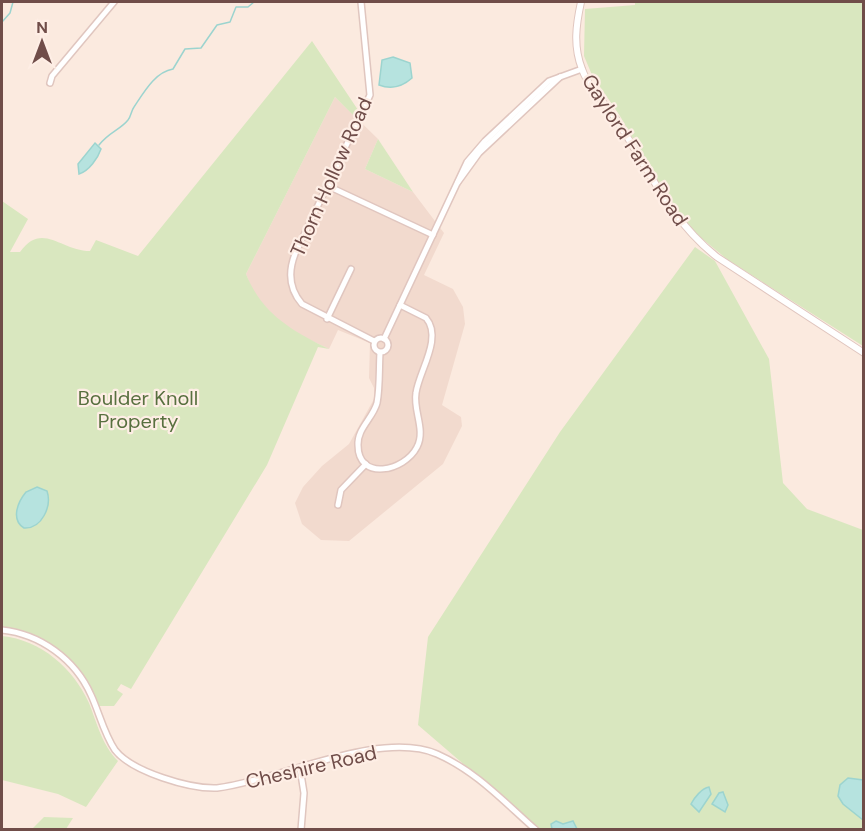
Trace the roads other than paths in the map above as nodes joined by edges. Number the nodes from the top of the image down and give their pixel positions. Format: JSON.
{"nodes":[{"id":1,"x":114,"y":2,"type":"edge"},
{"id":2,"x":361,"y":2,"type":"edge"},
{"id":3,"x":582,"y":2,"type":"edge"},
{"id":4,"x":582,"y":69,"type":"junction"},
{"id":5,"x":50,"y":83,"type":"dead end"},
{"id":6,"x":328,"y":186,"type":"junction"},
{"id":7,"x":433,"y":235,"type":"junction"},
{"id":8,"x":351,"y":269,"type":"dead end"},
{"id":9,"x":400,"y":305,"type":"junction"},
{"id":10,"x":327,"y":319,"type":"junction"},
{"id":11,"x":384,"y":339,"type":"junction"},
{"id":12,"x":374,"y":342,"type":"junction"},
{"id":13,"x":380,"y":353,"type":"junction"},
{"id":14,"x":864,"y":353,"type":"edge"},
{"id":15,"x":366,"y":464,"type":"junction"},
{"id":16,"x":338,"y":505,"type":"dead end"},
{"id":17,"x":2,"y":630,"type":"edge"},
{"id":18,"x":300,"y":768,"type":"junction"},
{"id":19,"x":301,"y":830,"type":"edge"},
{"id":20,"x":536,"y":830,"type":"edge"}],
"edges":[{"from":1,"to":5,"type":"street"},
{"from":2,"to":6,"type":"street","name":"Thorn Hollow Road"},
{"from":3,"to":4,"type":"street","name":"Gaylord Farm Road"},
{"from":4,"to":7,"type":"street"},
{"from":4,"to":14,"type":"street","name":"Gaylord Farm Road"},
{"from":6,"to":7,"type":"street"},
{"from":6,"to":10,"type":"street","name":"Thorn Hollow Road"},
{"from":7,"to":9,"type":"street"},
{"from":8,"to":10,"type":"street"},
{"from":9,"to":11,"type":"street"},
{"from":9,"to":15,"type":"street"},
{"from":10,"to":12,"type":"street","name":"Thorn Hollow Road"},
{"from":11,"to":12,"type":"street"},
{"from":11,"to":13,"type":"street"},
{"from":12,"to":13,"type":"street"},
{"from":13,"to":15,"type":"street"},
{"from":15,"to":16,"type":"street"},
{"from":17,"to":18,"type":"street","name":"Cheshire Road"},
{"from":18,"to":19,"type":"street"},
{"from":18,"to":20,"type":"street","name":"Cheshire Road"}]}
